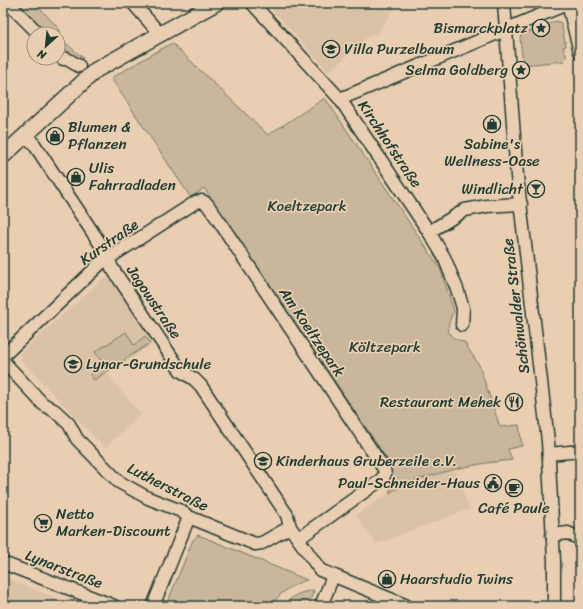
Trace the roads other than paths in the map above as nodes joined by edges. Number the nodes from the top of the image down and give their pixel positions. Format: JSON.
{"nodes":[{"id":1,"x":8,"y":3,"type":"edge"},
{"id":2,"x":133,"y":3,"type":"edge"},
{"id":3,"x":216,"y":3,"type":"edge"},
{"id":4,"x":252,"y":3,"type":"edge"},
{"id":5,"x":504,"y":3,"type":"edge"},
{"id":6,"x":569,"y":3,"type":"edge"},
{"id":7,"x":31,"y":26,"type":"edge"},
{"id":8,"x":505,"y":30,"type":"junction"},
{"id":9,"x":159,"y":33,"type":"junction"},
{"id":10,"x":580,"y":52,"type":"edge"},
{"id":11,"x":66,"y":59,"type":"edge"},
{"id":12,"x":79,"y":66,"type":"dead end"},
{"id":13,"x":340,"y":99,"type":"junction"},
{"id":14,"x":25,"y":135,"type":"junction"},
{"id":15,"x":3,"y":156,"type":"edge"},
{"id":16,"x":206,"y":204,"type":"joint"},
{"id":17,"x":521,"y":204,"type":"junction"},
{"id":18,"x":430,"y":232,"type":"junction"},
{"id":19,"x":108,"y":258,"type":"junction"},
{"id":20,"x":462,"y":325,"type":"dead end"},
{"id":21,"x":3,"y":356,"type":"edge"},
{"id":22,"x":3,"y":361,"type":"edge"},
{"id":23,"x":580,"y":452,"type":"edge"},
{"id":24,"x":549,"y":454,"type":"junction"},
{"id":25,"x":189,"y":517,"type":"junction"},
{"id":26,"x":290,"y":527,"type":"junction"},
{"id":27,"x":552,"y":535,"type":"junction"},
{"id":28,"x":298,"y":539,"type":"junction"},
{"id":29,"x":580,"y":539,"type":"edge"},
{"id":30,"x":3,"y":563,"type":"edge"},
{"id":31,"x":333,"y":576,"type":"junction"},
{"id":32,"x":114,"y":606,"type":"edge"},
{"id":33,"x":153,"y":606,"type":"edge"},
{"id":34,"x":321,"y":606,"type":"edge"},
{"id":35,"x":407,"y":606,"type":"edge"},
{"id":36,"x":554,"y":606,"type":"edge"}],
"edges":[{"from":1,"to":7,"type":"street"},
{"from":2,"to":9,"type":"street"},
{"from":3,"to":9,"type":"main road"},
{"from":4,"to":13,"type":"street","name":"Kirchhofstraße"},
{"from":5,"to":8,"type":"street","name":"Schönwalder Straße"},
{"from":6,"to":8,"type":"street"},
{"from":6,"to":10,"type":"street"},
{"from":8,"to":13,"type":"street"},
{"from":8,"to":17,"type":"street","name":"Schönwalder Straße"},
{"from":9,"to":14,"type":"main road"},
{"from":11,"to":12,"type":"street"},
{"from":13,"to":18,"type":"street","name":"Kirchhofstraße"},
{"from":14,"to":15,"type":"main road"},
{"from":14,"to":19,"type":"street","name":"Jagowstraße"},
{"from":16,"to":19,"type":"street","name":"Kurstraße"},
{"from":16,"to":28,"type":"street","name":"Am Koeltzepark"},
{"from":17,"to":18,"type":"street"},
{"from":17,"to":24,"type":"street","name":"Schönwalder Straße"},
{"from":18,"to":20,"type":"street","name":"Kirchhofstraße"},
{"from":19,"to":21,"type":"street","name":"Kurstraße"},
{"from":19,"to":26,"type":"street","name":"Jagowstraße"},
{"from":22,"to":25,"type":"street","name":"Lutherstraße"},
{"from":23,"to":24,"type":"street"},
{"from":24,"to":27,"type":"street","name":"Schönwalder Straße"},
{"from":25,"to":26,"type":"street","name":"Lutherstraße"},
{"from":25,"to":33,"type":"street"},
{"from":26,"to":28,"type":"street","name":"Jagowstraße"},
{"from":27,"to":29,"type":"street"},
{"from":27,"to":36,"type":"street","name":"Schönwalder Straße"},
{"from":28,"to":31,"type":"street","name":"Jagowstraße"},
{"from":30,"to":32,"type":"street","name":"Lynarstraße"},
{"from":31,"to":34,"type":"street"},
{"from":31,"to":35,"type":"street","name":"Jagowstraße"}]}
